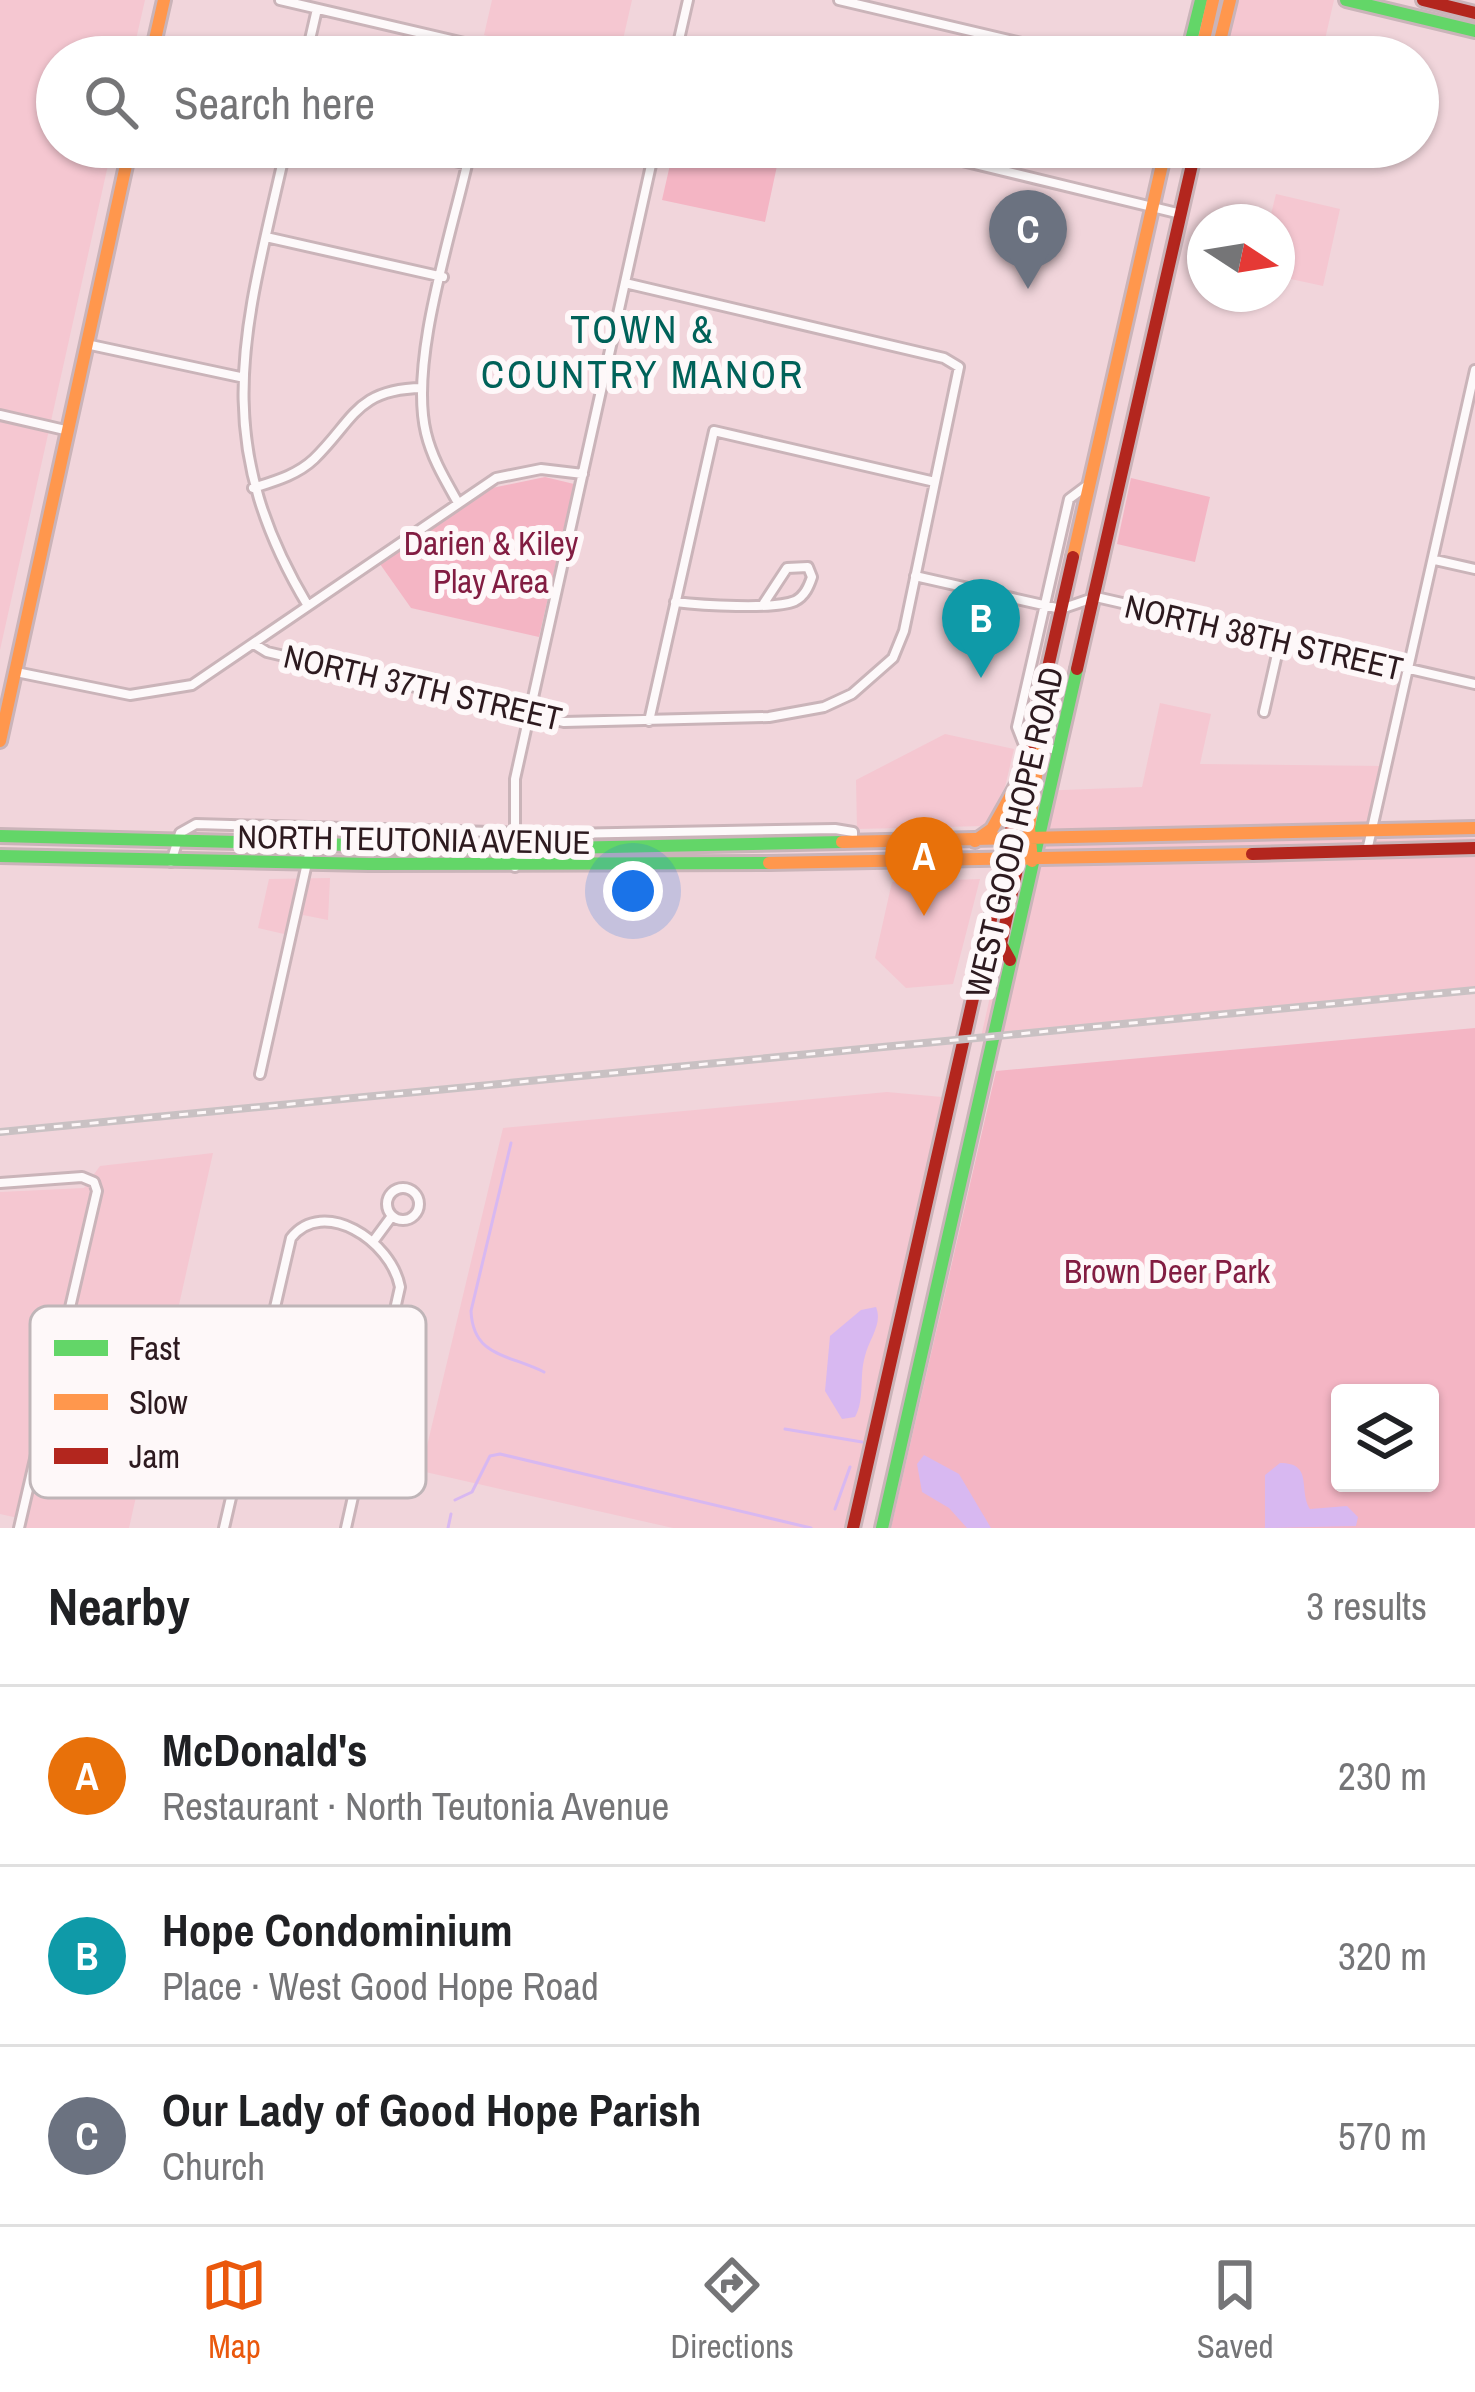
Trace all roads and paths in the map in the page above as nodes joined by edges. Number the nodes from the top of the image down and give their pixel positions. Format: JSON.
{"nodes":[{"id":1,"x":164,"y":0,"type":"edge"},
{"id":2,"x":280,"y":0,"type":"edge"},
{"id":3,"x":688,"y":0,"type":"edge"},
{"id":4,"x":839,"y":0,"type":"edge"},
{"id":5,"x":1201,"y":0,"type":"edge"},
{"id":6,"x":1213,"y":0,"type":"edge"},
{"id":7,"x":1230,"y":0,"type":"edge"},
{"id":8,"x":1346,"y":0,"type":"edge"},
{"id":9,"x":1423,"y":0,"type":"edge"},
{"id":10,"x":317,"y":9,"type":"junction"},
{"id":11,"x":1475,"y":13,"type":"edge"},
{"id":12,"x":1475,"y":31,"type":"edge"},
{"id":13,"x":156,"y":36,"type":"edge"},
{"id":14,"x":311,"y":36,"type":"edge"},
{"id":15,"x":421,"y":36,"type":"edge"},
{"id":16,"x":680,"y":36,"type":"edge"},
{"id":17,"x":992,"y":36,"type":"edge"},
{"id":18,"x":1192,"y":36,"type":"edge"},
{"id":19,"x":1205,"y":36,"type":"edge"},
{"id":20,"x":1221,"y":36,"type":"edge"},
{"id":21,"x":125,"y":168,"type":"edge"},
{"id":22,"x":281,"y":168,"type":"edge"},
{"id":23,"x":467,"y":168,"type":"edge"},
{"id":24,"x":651,"y":168,"type":"edge"},
{"id":25,"x":991,"y":168,"type":"edge"},
{"id":26,"x":1161,"y":168,"type":"edge"},
{"id":27,"x":1191,"y":168,"type":"edge"},
{"id":28,"x":1152,"y":207,"type":"junction"},
{"id":29,"x":1181,"y":214,"type":"junction"},
{"id":30,"x":266,"y":237,"type":"junction"},
{"id":31,"x":443,"y":277,"type":"junction"},
{"id":32,"x":625,"y":283,"type":"junction"},
{"id":33,"x":86,"y":344,"type":"junction"},
{"id":34,"x":1475,"y":370,"type":"edge"},
{"id":35,"x":240,"y":377,"type":"junction"},
{"id":36,"x":422,"y":388,"type":"junction"},
{"id":37,"x":0,"y":415,"type":"edge"},
{"id":38,"x":65,"y":430,"type":"junction"},
{"id":39,"x":583,"y":473,"type":"junction"},
{"id":40,"x":935,"y":482,"type":"junction"},
{"id":41,"x":1090,"y":483,"type":"junction"},
{"id":42,"x":253,"y":488,"type":"junction"},
{"id":43,"x":457,"y":501,"type":"junction"},
{"id":44,"x":1435,"y":560,"type":"junction"},
{"id":45,"x":1475,"y":569,"type":"edge"},
{"id":46,"x":915,"y":576,"type":"junction"},
{"id":47,"x":1096,"y":597,"type":"junction"},
{"id":48,"x":675,"y":602,"type":"junction"},
{"id":49,"x":764,"y":603,"type":"junction"},
{"id":50,"x":1044,"y":605,"type":"junction"},
{"id":51,"x":308,"y":606,"type":"junction"},
{"id":52,"x":1061,"y":609,"type":"junction"},
{"id":53,"x":1280,"y":641,"type":"junction"},
{"id":54,"x":254,"y":644,"type":"junction"},
{"id":55,"x":1406,"y":671,"type":"junction"},
{"id":56,"x":16,"y":672,"type":"junction"},
{"id":57,"x":1047,"y":674,"type":"junction"},
{"id":58,"x":1475,"y":684,"type":"edge"},
{"id":59,"x":1264,"y":712,"type":"dead end"},
{"id":60,"x":529,"y":716,"type":"junction"},
{"id":61,"x":649,"y":721,"type":"junction"},
{"id":62,"x":0,"y":741,"type":"edge"},
{"id":63,"x":1025,"y":744,"type":"junction"},
{"id":64,"x":1053,"y":749,"type":"junction"},
{"id":65,"x":1025,"y":770,"type":"junction"},
{"id":66,"x":1475,"y":828,"type":"edge"},
{"id":67,"x":1371,"y":829,"type":"junction"},
{"id":68,"x":515,"y":833,"type":"junction"},
{"id":69,"x":0,"y":836,"type":"edge"},
{"id":70,"x":853,"y":837,"type":"junction"},
{"id":71,"x":1032,"y":840,"type":"junction"},
{"id":72,"x":976,"y":841,"type":"junction"},
{"id":73,"x":1010,"y":841,"type":"junction"},
{"id":74,"x":176,"y":843,"type":"junction"},
{"id":75,"x":311,"y":845,"type":"junction"},
{"id":76,"x":1475,"y":848,"type":"edge"},
{"id":77,"x":515,"y":849,"type":"junction"},
{"id":78,"x":1366,"y":851,"type":"junction"},
{"id":79,"x":0,"y":856,"type":"edge"},
{"id":80,"x":171,"y":862,"type":"junction"},
{"id":81,"x":1011,"y":862,"type":"junction"},
{"id":82,"x":1033,"y":862,"type":"junction"},
{"id":83,"x":307,"y":866,"type":"junction"},
{"id":84,"x":514,"y":868,"type":"junction"},
{"id":85,"x":1010,"y":961,"type":"junction"},
{"id":86,"x":260,"y":1074,"type":"dead end"},
{"id":87,"x":0,"y":1183,"type":"edge"},
{"id":88,"x":393,"y":1216,"type":"junction"},
{"id":89,"x":375,"y":1239,"type":"junction"},
{"id":90,"x":70,"y":1306,"type":"edge"},
{"id":91,"x":275,"y":1306,"type":"edge"},
{"id":92,"x":398,"y":1306,"type":"edge"},
{"id":93,"x":30,"y":1480,"type":"edge"},
{"id":94,"x":231,"y":1498,"type":"edge"},
{"id":95,"x":353,"y":1498,"type":"edge"},
{"id":96,"x":19,"y":1528,"type":"edge"},
{"id":97,"x":224,"y":1528,"type":"edge"},
{"id":98,"x":346,"y":1528,"type":"edge"},
{"id":99,"x":853,"y":1528,"type":"edge"},
{"id":100,"x":882,"y":1528,"type":"edge"}],
"edges":[{"from":1,"to":13,"type":"main road"},
{"from":2,"to":10,"type":"street"},
{"from":3,"to":16,"type":"street"},
{"from":4,"to":17,"type":"street"},
{"from":5,"to":18,"type":"main road"},
{"from":6,"to":19,"type":"main road"},
{"from":7,"to":20,"type":"main road"},
{"from":8,"to":12,"type":"main road"},
{"from":9,"to":11,"type":"main road"},
{"from":10,"to":14,"type":"street"},
{"from":10,"to":15,"type":"street"},
{"from":21,"to":33,"type":"main road"},
{"from":22,"to":30,"type":"street"},
{"from":23,"to":31,"type":"street"},
{"from":24,"to":32,"type":"street"},
{"from":25,"to":28,"type":"street"},
{"from":26,"to":28,"type":"main road","name":"WEST GOOD HOPE ROAD"},
{"from":27,"to":29,"type":"main road","name":"WEST GOOD HOPE ROAD"},
{"from":28,"to":29,"type":"street"},
{"from":28,"to":41,"type":"main road","name":"WEST GOOD HOPE ROAD"},
{"from":29,"to":47,"type":"main road","name":"WEST GOOD HOPE ROAD"},
{"from":30,"to":31,"type":"street"},
{"from":30,"to":35,"type":"street"},
{"from":31,"to":36,"type":"street"},
{"from":32,"to":39,"type":"street"},
{"from":32,"to":40,"type":"street"},
{"from":33,"to":35,"type":"street"},
{"from":33,"to":38,"type":"main road"},
{"from":34,"to":44,"type":"street"},
{"from":35,"to":42,"type":"street"},
{"from":36,"to":42,"type":"street"},
{"from":36,"to":43,"type":"street"},
{"from":37,"to":38,"type":"street"},
{"from":38,"to":56,"type":"main road"},
{"from":39,"to":43,"type":"street"},
{"from":39,"to":60,"type":"street"},
{"from":40,"to":46,"type":"street"},
{"from":40,"to":48,"type":"street"},
{"from":41,"to":50,"type":"street","name":"WEST GOOD HOPE ROAD"},
{"from":41,"to":52,"type":"main road","name":"WEST GOOD HOPE ROAD"},
{"from":42,"to":51,"type":"street"},
{"from":43,"to":51,"type":"street"},
{"from":44,"to":45,"type":"street"},
{"from":44,"to":55,"type":"street"},
{"from":46,"to":50,"type":"street"},
{"from":46,"to":61,"type":"street","name":"NORTH 37TH STREET"},
{"from":47,"to":52,"type":"street","name":"NORTH 38TH STREET"},
{"from":47,"to":53,"type":"street","name":"NORTH 38TH STREET"},
{"from":47,"to":64,"type":"main road","name":"WEST GOOD HOPE ROAD"},
{"from":48,"to":49,"type":"street"},
{"from":48,"to":61,"type":"street"},
{"from":49,"to":49,"type":"street"},
{"from":50,"to":52,"type":"street"},
{"from":50,"to":63,"type":"street","name":"WEST GOOD HOPE ROAD"},
{"from":51,"to":54,"type":"street"},
{"from":52,"to":57,"type":"main road","name":"WEST GOOD HOPE ROAD"},
{"from":53,"to":55,"type":"street","name":"NORTH 38TH STREET"},
{"from":53,"to":59,"type":"street"},
{"from":54,"to":56,"type":"street"},
{"from":54,"to":60,"type":"street","name":"NORTH 37TH STREET"},
{"from":55,"to":58,"type":"street","name":"NORTH 38TH STREET"},
{"from":55,"to":67,"type":"street"},
{"from":56,"to":62,"type":"main road"},
{"from":57,"to":63,"type":"main road","name":"WEST GOOD HOPE ROAD"},
{"from":57,"to":64,"type":"main road"},
{"from":60,"to":61,"type":"street","name":"NORTH 37TH STREET"},
{"from":60,"to":68,"type":"street"},
{"from":63,"to":64,"type":"street"},
{"from":63,"to":65,"type":"main road","name":"WEST GOOD HOPE ROAD"},
{"from":64,"to":71,"type":"main road"},
{"from":65,"to":72,"type":"main road"},
{"from":65,"to":73,"type":"main road","name":"WEST GOOD HOPE ROAD"},
{"from":66,"to":67,"type":"main road","name":"NORTH TEUTONIA AVENUE"},
{"from":67,"to":71,"type":"main road","name":"NORTH TEUTONIA AVENUE"},
{"from":67,"to":78,"type":"street"},
{"from":68,"to":70,"type":"street","name":"NORTH TEUTONIA AVENUE"},
{"from":68,"to":74,"type":"street","name":"NORTH TEUTONIA AVENUE"},
{"from":68,"to":77,"type":"street"},
{"from":69,"to":74,"type":"main road","name":"NORTH TEUTONIA AVENUE"},
{"from":70,"to":72,"type":"main road","name":"NORTH TEUTONIA AVENUE"},
{"from":70,"to":77,"type":"main road","name":"NORTH TEUTONIA AVENUE"},
{"from":71,"to":73,"type":"main road","name":"NORTH TEUTONIA AVENUE"},
{"from":71,"to":82,"type":"main road"},
{"from":72,"to":73,"type":"main road","name":"NORTH TEUTONIA AVENUE"},
{"from":73,"to":81,"type":"main road"},
{"from":74,"to":75,"type":"main road","name":"NORTH TEUTONIA AVENUE"},
{"from":74,"to":80,"type":"street"},
{"from":75,"to":77,"type":"main road","name":"NORTH TEUTONIA AVENUE"},
{"from":75,"to":83,"type":"street"},
{"from":76,"to":78,"type":"main road","name":"NORTH TEUTONIA AVENUE"},
{"from":77,"to":84,"type":"street"},
{"from":78,"to":82,"type":"main road","name":"NORTH TEUTONIA AVENUE"},
{"from":79,"to":80,"type":"main road","name":"NORTH TEUTONIA AVENUE"},
{"from":80,"to":83,"type":"main road","name":"NORTH TEUTONIA AVENUE"},
{"from":81,"to":82,"type":"main road","name":"NORTH TEUTONIA AVENUE"},
{"from":81,"to":84,"type":"main road","name":"NORTH TEUTONIA AVENUE"},
{"from":81,"to":85,"type":"main road"},
{"from":81,"to":99,"type":"main road","name":"WEST GOOD HOPE ROAD"},
{"from":82,"to":85,"type":"main road","name":"WEST GOOD HOPE ROAD"},
{"from":83,"to":84,"type":"main road","name":"NORTH TEUTONIA AVENUE"},
{"from":83,"to":86,"type":"street"},
{"from":85,"to":100,"type":"main road","name":"WEST GOOD HOPE ROAD"},
{"from":87,"to":90,"type":"street"},
{"from":88,"to":88,"type":"street"},
{"from":88,"to":89,"type":"street"},
{"from":89,"to":91,"type":"street"},
{"from":89,"to":92,"type":"street"},
{"from":93,"to":96,"type":"street"},
{"from":94,"to":97,"type":"street"},
{"from":95,"to":98,"type":"street"}]}
